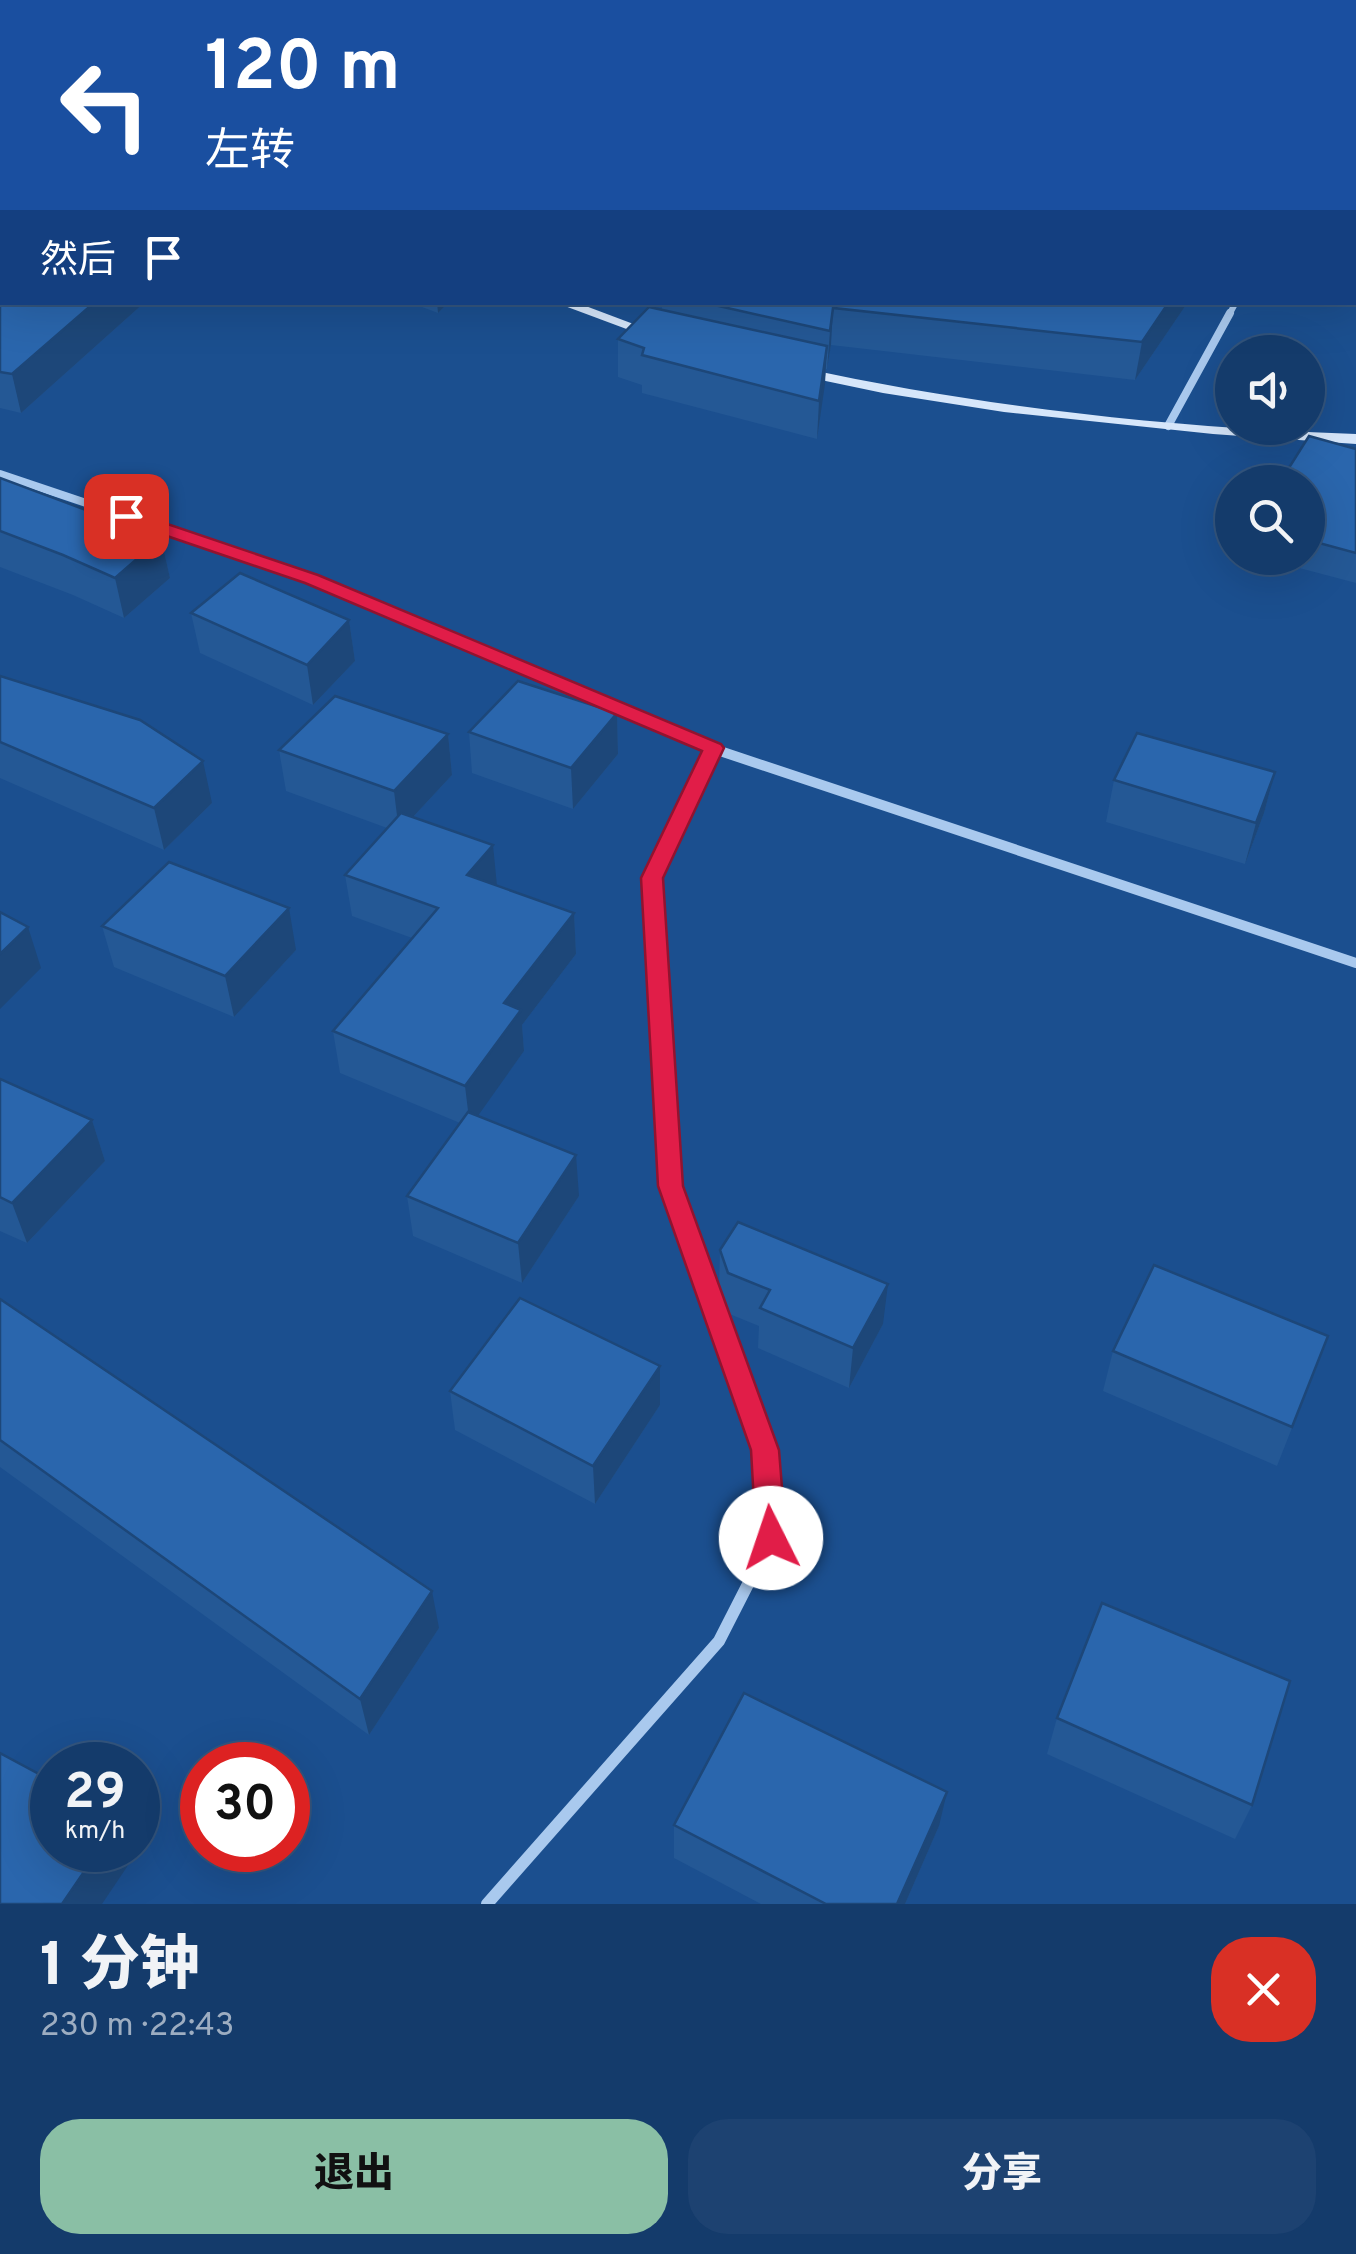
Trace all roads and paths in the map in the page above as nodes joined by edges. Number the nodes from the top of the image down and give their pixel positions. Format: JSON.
{"nodes":[{"id":1,"x":569,"y":305,"type":"edge"},
{"id":2,"x":1234,"y":305,"type":"edge"},
{"id":3,"x":663,"y":337,"type":"edge"},
{"id":4,"x":792,"y":370,"type":"edge"},
{"id":5,"x":1168,"y":426,"type":"junction"},
{"id":6,"x":1356,"y":439,"type":"edge"},
{"id":7,"x":0,"y":474,"type":"edge"},
{"id":8,"x":714,"y":748,"type":"junction"},
{"id":9,"x":1356,"y":964,"type":"edge"},
{"id":10,"x":488,"y":1904,"type":"edge"}],
"edges":[{"from":1,"to":3,"type":"street"},
{"from":2,"to":5,"type":"street"},
{"from":4,"to":5,"type":"street"},
{"from":5,"to":6,"type":"street"},
{"from":7,"to":8,"type":"street"},
{"from":8,"to":9,"type":"street"},
{"from":8,"to":10,"type":"street"}]}
